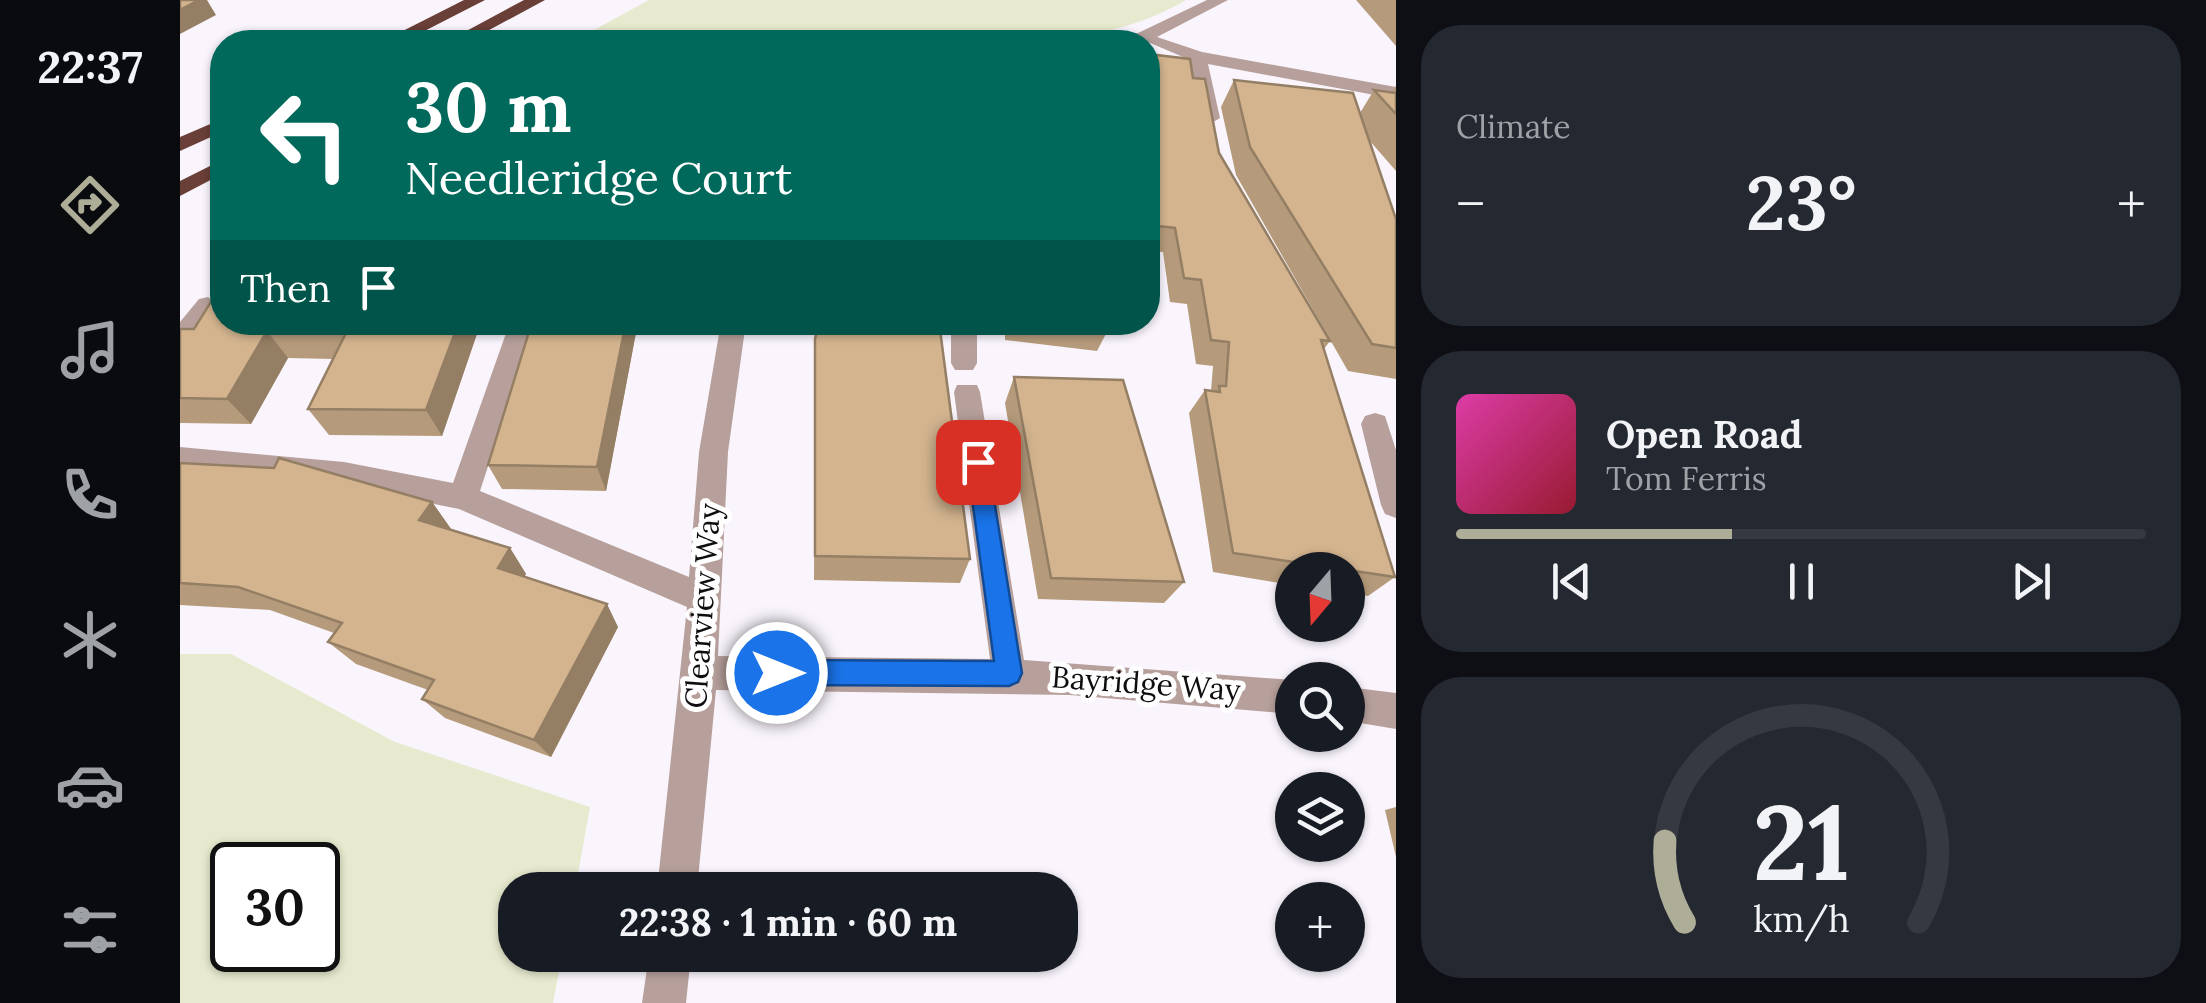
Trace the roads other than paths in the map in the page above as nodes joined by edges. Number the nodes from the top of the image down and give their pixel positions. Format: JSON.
{"nodes":[{"id":1,"x":477,"y":0,"type":"edge"},
{"id":2,"x":537,"y":0,"type":"edge"},
{"id":3,"x":1220,"y":0,"type":"edge"},
{"id":4,"x":415,"y":30,"type":"edge"},
{"id":5,"x":478,"y":30,"type":"edge"},
{"id":6,"x":1158,"y":30,"type":"edge"},
{"id":7,"x":1160,"y":44,"type":"edge"},
{"id":8,"x":1198,"y":57,"type":"junction"},
{"id":9,"x":1396,"y":92,"type":"edge"},
{"id":10,"x":210,"y":129,"type":"edge"},
{"id":11,"x":1214,"y":142,"type":"edge"},
{"id":12,"x":180,"y":143,"type":"edge"},
{"id":13,"x":210,"y":171,"type":"edge"},
{"id":14,"x":180,"y":187,"type":"edge"},
{"id":15,"x":208,"y":305,"type":"edge"},
{"id":16,"x":519,"y":335,"type":"edge"},
{"id":17,"x":731,"y":335,"type":"edge"},
{"id":18,"x":964,"y":335,"type":"edge"},
{"id":19,"x":180,"y":339,"type":"edge"},
{"id":20,"x":1375,"y":424,"type":"dead end"},
{"id":21,"x":180,"y":458,"type":"edge"},
{"id":22,"x":463,"y":498,"type":"junction"},
{"id":23,"x":1396,"y":506,"type":"edge"},
{"id":24,"x":703,"y":598,"type":"junction"},
{"id":25,"x":700,"y":673,"type":"junction"},
{"id":26,"x":1009,"y":673,"type":"junction"},
{"id":27,"x":1275,"y":696,"type":"edge"},
{"id":28,"x":1365,"y":706,"type":"edge"},
{"id":29,"x":1396,"y":711,"type":"edge"},
{"id":30,"x":678,"y":872,"type":"edge"},
{"id":31,"x":668,"y":972,"type":"edge"},
{"id":32,"x":664,"y":1003,"type":"edge"}],
"edges":[{"from":1,"to":4,"type":"highway"},
{"from":2,"to":5,"type":"highway"},
{"from":3,"to":6,"type":"street"},
{"from":7,"to":8,"type":"street"},
{"from":8,"to":9,"type":"street"},
{"from":8,"to":11,"type":"street"},
{"from":10,"to":12,"type":"highway"},
{"from":13,"to":14,"type":"highway"},
{"from":15,"to":19,"type":"street"},
{"from":16,"to":22,"type":"street"},
{"from":17,"to":24,"type":"street","name":"Clearview Way"},
{"from":18,"to":26,"type":"street"},
{"from":20,"to":23,"type":"street"},
{"from":21,"to":22,"type":"street"},
{"from":22,"to":24,"type":"street"},
{"from":24,"to":25,"type":"street","name":"Clearview Way"},
{"from":25,"to":26,"type":"street","name":"Bayridge Way"},
{"from":25,"to":30,"type":"street","name":"Clearview Way"},
{"from":26,"to":27,"type":"street","name":"Bayridge Way"},
{"from":28,"to":29,"type":"street"},
{"from":31,"to":32,"type":"street"}]}
